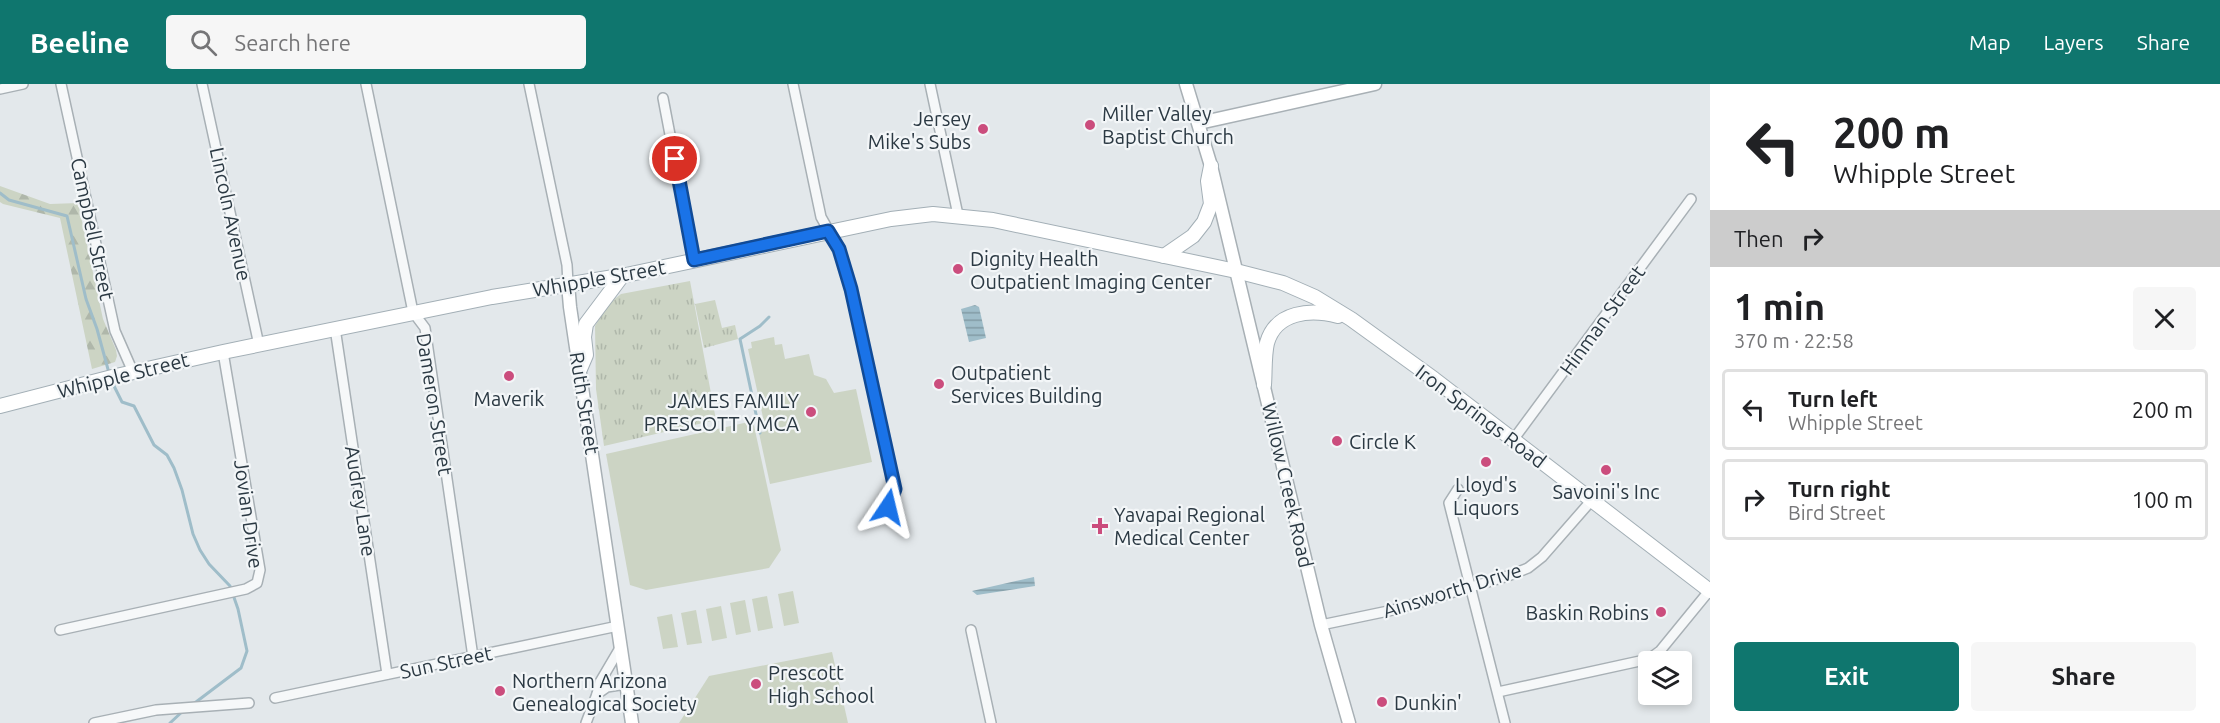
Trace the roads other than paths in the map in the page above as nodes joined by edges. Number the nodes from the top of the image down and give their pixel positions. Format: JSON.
{"nodes":[{"id":1,"x":23,"y":84,"type":"edge"},
{"id":2,"x":61,"y":84,"type":"edge"},
{"id":3,"x":202,"y":84,"type":"edge"},
{"id":4,"x":366,"y":84,"type":"edge"},
{"id":5,"x":529,"y":84,"type":"edge"},
{"id":6,"x":793,"y":84,"type":"edge"},
{"id":7,"x":930,"y":84,"type":"edge"},
{"id":8,"x":1186,"y":84,"type":"edge"},
{"id":9,"x":1375,"y":84,"type":"edge"},
{"id":10,"x":1345,"y":87,"type":"edge"},
{"id":11,"x":0,"y":89,"type":"edge"},
{"id":12,"x":663,"y":98,"type":"dead end"},
{"id":13,"x":1199,"y":123,"type":"junction"},
{"id":14,"x":1211,"y":166,"type":"junction"},
{"id":15,"x":1691,"y":199,"type":"dead end"},
{"id":16,"x":958,"y":215,"type":"junction"},
{"id":17,"x":828,"y":231,"type":"junction"},
{"id":18,"x":1164,"y":256,"type":"junction"},
{"id":19,"x":694,"y":260,"type":"junction"},
{"id":20,"x":1236,"y":271,"type":"junction"},
{"id":21,"x":622,"y":276,"type":"junction"},
{"id":22,"x":568,"y":284,"type":"junction"},
{"id":23,"x":413,"y":312,"type":"junction"},
{"id":24,"x":1351,"y":319,"type":"junction"},
{"id":25,"x":335,"y":328,"type":"junction"},
{"id":26,"x":259,"y":345,"type":"junction"},
{"id":27,"x":223,"y":352,"type":"junction"},
{"id":28,"x":580,"y":369,"type":"junction"},
{"id":29,"x":133,"y":372,"type":"junction"},
{"id":30,"x":1264,"y":385,"type":"junction"},
{"id":31,"x":0,"y":406,"type":"edge"},
{"id":32,"x":1513,"y":440,"type":"junction"},
{"id":33,"x":1458,"y":489,"type":"dead end"},
{"id":34,"x":1591,"y":501,"type":"junction"},
{"id":35,"x":888,"y":507,"type":"dead end"},
{"id":36,"x":1472,"y":587,"type":"junction"},
{"id":37,"x":1710,"y":591,"type":"edge"},
{"id":38,"x":618,"y":626,"type":"junction"},
{"id":39,"x":1322,"y":626,"type":"junction"},
{"id":40,"x":60,"y":630,"type":"dead end"},
{"id":41,"x":971,"y":630,"type":"dead end"},
{"id":42,"x":621,"y":648,"type":"junction"},
{"id":43,"x":473,"y":657,"type":"junction"},
{"id":44,"x":387,"y":674,"type":"junction"},
{"id":45,"x":626,"y":684,"type":"junction"},
{"id":46,"x":1498,"y":692,"type":"junction"},
{"id":47,"x":597,"y":694,"type":"junction"},
{"id":48,"x":275,"y":698,"type":"dead end"},
{"id":49,"x":249,"y":703,"type":"dead end"},
{"id":50,"x":94,"y":723,"type":"edge"},
{"id":51,"x":586,"y":723,"type":"edge"},
{"id":52,"x":632,"y":723,"type":"edge"},
{"id":53,"x":991,"y":723,"type":"edge"},
{"id":54,"x":1348,"y":723,"type":"edge"},
{"id":55,"x":1505,"y":723,"type":"edge"}],
"edges":[{"from":1,"to":11,"type":"street"},
{"from":2,"to":29,"type":"street","name":"Campbell Street"},
{"from":3,"to":26,"type":"street","name":"Lincoln Avenue"},
{"from":4,"to":23,"type":"street","name":"Dameron Street"},
{"from":5,"to":22,"type":"street","name":"Ruth Street"},
{"from":6,"to":17,"type":"street"},
{"from":7,"to":16,"type":"street"},
{"from":8,"to":13,"type":"main road","name":"Willow Creek Road"},
{"from":9,"to":10,"type":"main road"},
{"from":10,"to":13,"type":"main road"},
{"from":12,"to":19,"type":"street"},
{"from":13,"to":14,"type":"main road","name":"Willow Creek Road"},
{"from":14,"to":18,"type":"main road"},
{"from":14,"to":20,"type":"main road","name":"Willow Creek Road"},
{"from":15,"to":32,"type":"street","name":"Hinman Street"},
{"from":16,"to":17,"type":"main road","name":"Whipple Street"},
{"from":16,"to":18,"type":"main road","name":"Whipple Street"},
{"from":17,"to":19,"type":"main road","name":"Whipple Street"},
{"from":17,"to":35,"type":"street"},
{"from":18,"to":20,"type":"main road","name":"Whipple Street"},
{"from":19,"to":21,"type":"main road","name":"Whipple Street"},
{"from":20,"to":24,"type":"main road","name":"Iron Springs Road"},
{"from":20,"to":30,"type":"main road","name":"Willow Creek Road"},
{"from":21,"to":22,"type":"main road","name":"Whipple Street"},
{"from":21,"to":28,"type":"main road"},
{"from":22,"to":23,"type":"main road","name":"Whipple Street"},
{"from":22,"to":28,"type":"main road","name":"Ruth Street"},
{"from":23,"to":25,"type":"main road","name":"Whipple Street"},
{"from":23,"to":43,"type":"street","name":"Dameron Street"},
{"from":24,"to":30,"type":"main road"},
{"from":24,"to":32,"type":"main road","name":"Iron Springs Road"},
{"from":25,"to":26,"type":"main road","name":"Whipple Street"},
{"from":25,"to":44,"type":"street","name":"Audrey Lane"},
{"from":26,"to":27,"type":"main road","name":"Whipple Street"},
{"from":27,"to":29,"type":"main road","name":"Whipple Street"},
{"from":27,"to":40,"type":"street","name":"Jovian Drive"},
{"from":28,"to":38,"type":"main road","name":"Ruth Street"},
{"from":29,"to":31,"type":"main road","name":"Whipple Street"},
{"from":30,"to":39,"type":"main road","name":"Willow Creek Road"},
{"from":32,"to":34,"type":"main road","name":"Iron Springs Road"},
{"from":33,"to":36,"type":"street"},
{"from":34,"to":36,"type":"street","name":"Ainsworth Drive"},
{"from":34,"to":37,"type":"main road","name":"Iron Springs Road"},
{"from":36,"to":39,"type":"street","name":"Ainsworth Drive"},
{"from":36,"to":46,"type":"street"},
{"from":37,"to":46,"type":"street"},
{"from":38,"to":42,"type":"main road","name":"Ruth Street"},
{"from":38,"to":43,"type":"street","name":"Sun Street"},
{"from":39,"to":54,"type":"main road","name":"Willow Creek Road"},
{"from":41,"to":53,"type":"street"},
{"from":42,"to":45,"type":"main road","name":"Ruth Street"},
{"from":42,"to":47,"type":"street"},
{"from":43,"to":44,"type":"street","name":"Sun Street"},
{"from":44,"to":48,"type":"street","name":"Sun Street"},
{"from":45,"to":47,"type":"street"},
{"from":45,"to":52,"type":"main road","name":"Ruth Street"},
{"from":46,"to":55,"type":"street"},
{"from":47,"to":51,"type":"street"},
{"from":49,"to":50,"type":"street"}]}
